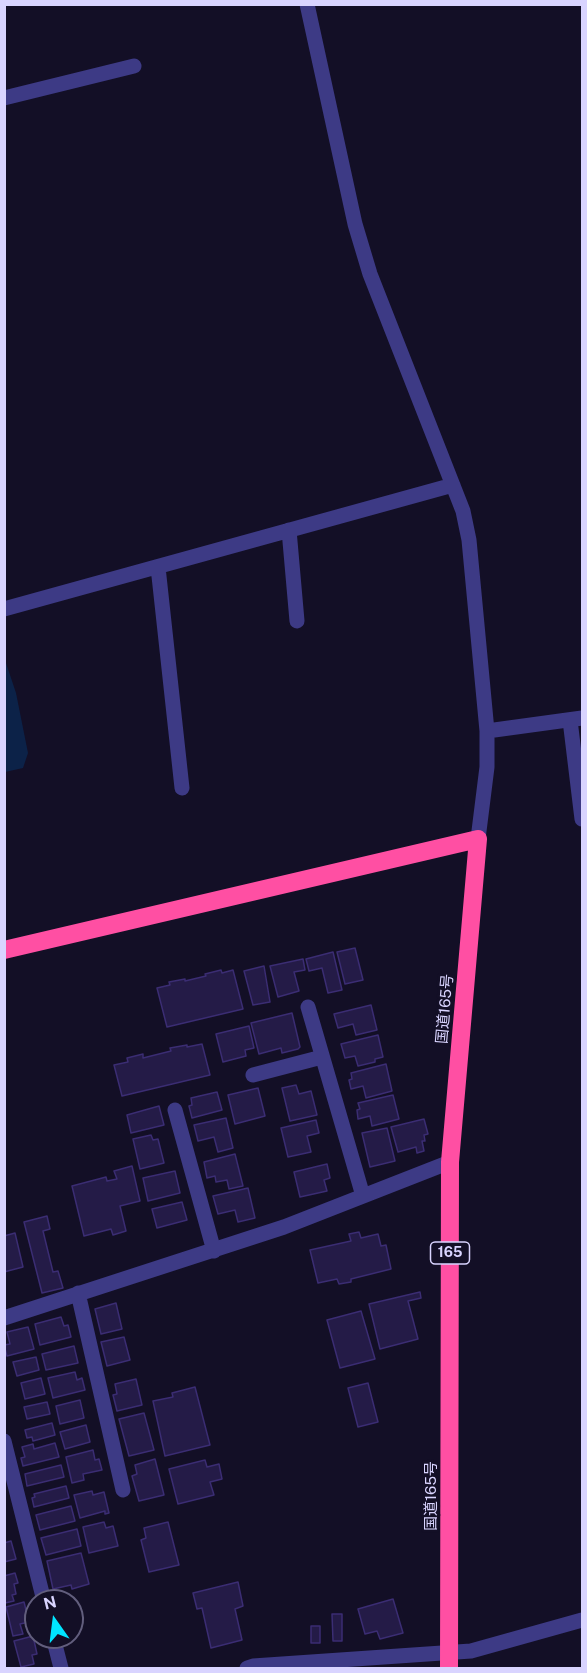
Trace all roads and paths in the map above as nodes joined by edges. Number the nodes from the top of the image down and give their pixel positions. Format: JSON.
{"nodes":[{"id":1,"x":307,"y":4,"type":"edge"},
{"id":2,"x":134,"y":66,"type":"dead end"},
{"id":3,"x":4,"y":98,"type":"edge"},
{"id":4,"x":453,"y":485,"type":"junction"},
{"id":5,"x":289,"y":530,"type":"junction"},
{"id":6,"x":158,"y":567,"type":"junction"},
{"id":7,"x":4,"y":609,"type":"edge"},
{"id":8,"x":297,"y":621,"type":"dead end"},
{"id":9,"x":576,"y":719,"type":"edge"},
{"id":10,"x":488,"y":731,"type":"junction"},
{"id":11,"x":182,"y":788,"type":"dead end"},
{"id":12,"x":582,"y":819,"type":"edge"},
{"id":13,"x":478,"y":839,"type":"junction"},
{"id":14,"x":4,"y":950,"type":"edge"},
{"id":15,"x":308,"y":1007,"type":"dead end"},
{"id":16,"x":322,"y":1057,"type":"junction"},
{"id":17,"x":253,"y":1075,"type":"dead end"},
{"id":18,"x":175,"y":1110,"type":"dead end"},
{"id":19,"x":450,"y":1162,"type":"junction"},
{"id":20,"x":363,"y":1196,"type":"junction"},
{"id":21,"x":214,"y":1251,"type":"junction"},
{"id":22,"x":78,"y":1293,"type":"junction"},
{"id":23,"x":4,"y":1318,"type":"edge"},
{"id":24,"x":4,"y":1441,"type":"edge"},
{"id":25,"x":123,"y":1490,"type":"dead end"},
{"id":26,"x":41,"y":1589,"type":"edge"},
{"id":27,"x":582,"y":1620,"type":"edge"},
{"id":28,"x":56,"y":1649,"type":"edge"},
{"id":29,"x":449,"y":1661,"type":"edge"},
{"id":30,"x":61,"y":1668,"type":"edge"},
{"id":31,"x":247,"y":1668,"type":"edge"}],
"edges":[{"from":1,"to":4,"type":"street"},
{"from":2,"to":3,"type":"street"},
{"from":4,"to":5,"type":"street"},
{"from":4,"to":10,"type":"street"},
{"from":5,"to":6,"type":"street"},
{"from":5,"to":8,"type":"street"},
{"from":6,"to":7,"type":"street"},
{"from":6,"to":11,"type":"street"},
{"from":9,"to":10,"type":"street"},
{"from":9,"to":12,"type":"street"},
{"from":10,"to":13,"type":"street"},
{"from":13,"to":14,"type":"highway"},
{"from":13,"to":19,"type":"highway","name":"国道165号","number":"165"},
{"from":15,"to":16,"type":"street"},
{"from":16,"to":17,"type":"street"},
{"from":16,"to":20,"type":"street"},
{"from":18,"to":21,"type":"street"},
{"from":19,"to":20,"type":"street"},
{"from":19,"to":29,"type":"highway","name":"国道165号","number":"165"},
{"from":20,"to":21,"type":"street"},
{"from":21,"to":22,"type":"street"},
{"from":22,"to":23,"type":"street"},
{"from":22,"to":25,"type":"street"},
{"from":24,"to":26,"type":"street"},
{"from":27,"to":29,"type":"street"},
{"from":28,"to":30,"type":"street"},
{"from":29,"to":31,"type":"street"}]}
